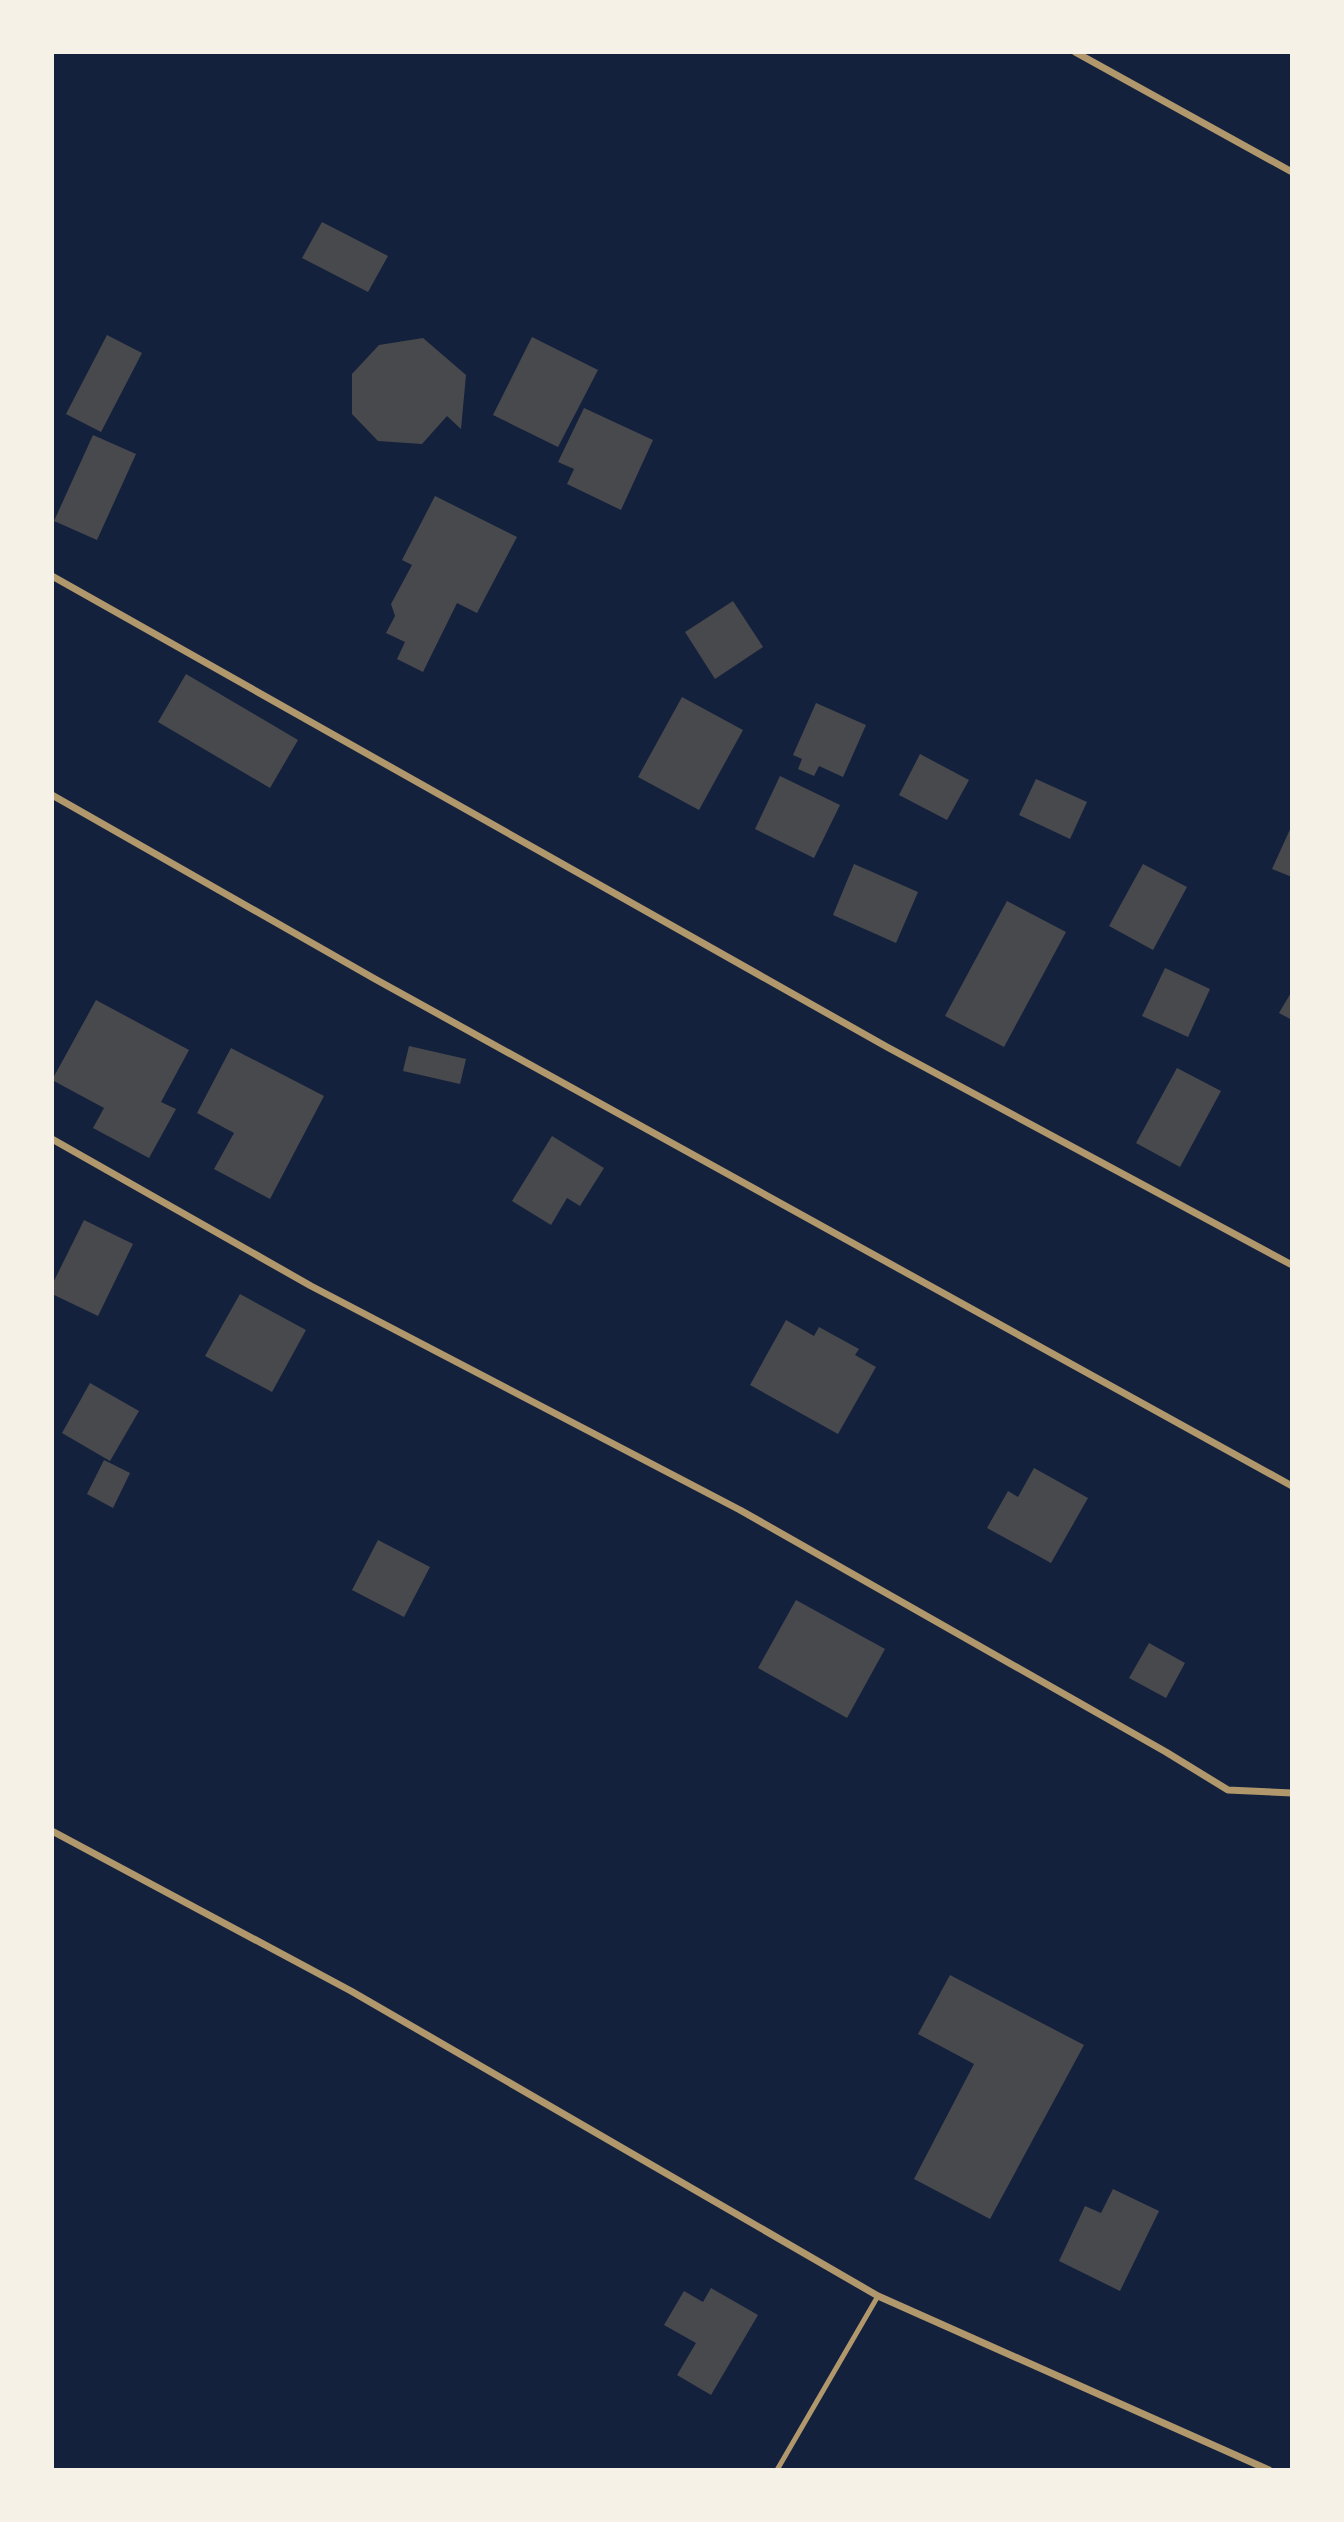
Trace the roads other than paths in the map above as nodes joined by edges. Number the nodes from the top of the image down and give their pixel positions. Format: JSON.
{"nodes":[{"id":1,"x":1075,"y":52,"type":"edge"},
{"id":2,"x":1292,"y":172,"type":"edge"},
{"id":3,"x":52,"y":576,"type":"edge"},
{"id":4,"x":52,"y":796,"type":"edge"},
{"id":5,"x":52,"y":1139,"type":"edge"},
{"id":6,"x":1292,"y":1265,"type":"edge"},
{"id":7,"x":1292,"y":1486,"type":"edge"},
{"id":8,"x":1292,"y":1793,"type":"edge"},
{"id":9,"x":52,"y":1831,"type":"edge"},
{"id":10,"x":878,"y":2296,"type":"junction"},
{"id":11,"x":777,"y":2469,"type":"edge"},
{"id":12,"x":1269,"y":2469,"type":"edge"}],
"edges":[{"from":1,"to":2,"type":"street"},
{"from":3,"to":6,"type":"street"},
{"from":4,"to":7,"type":"street"},
{"from":5,"to":8,"type":"street"},
{"from":9,"to":10,"type":"street"},
{"from":10,"to":11,"type":"lane"},
{"from":10,"to":12,"type":"street"}]}
